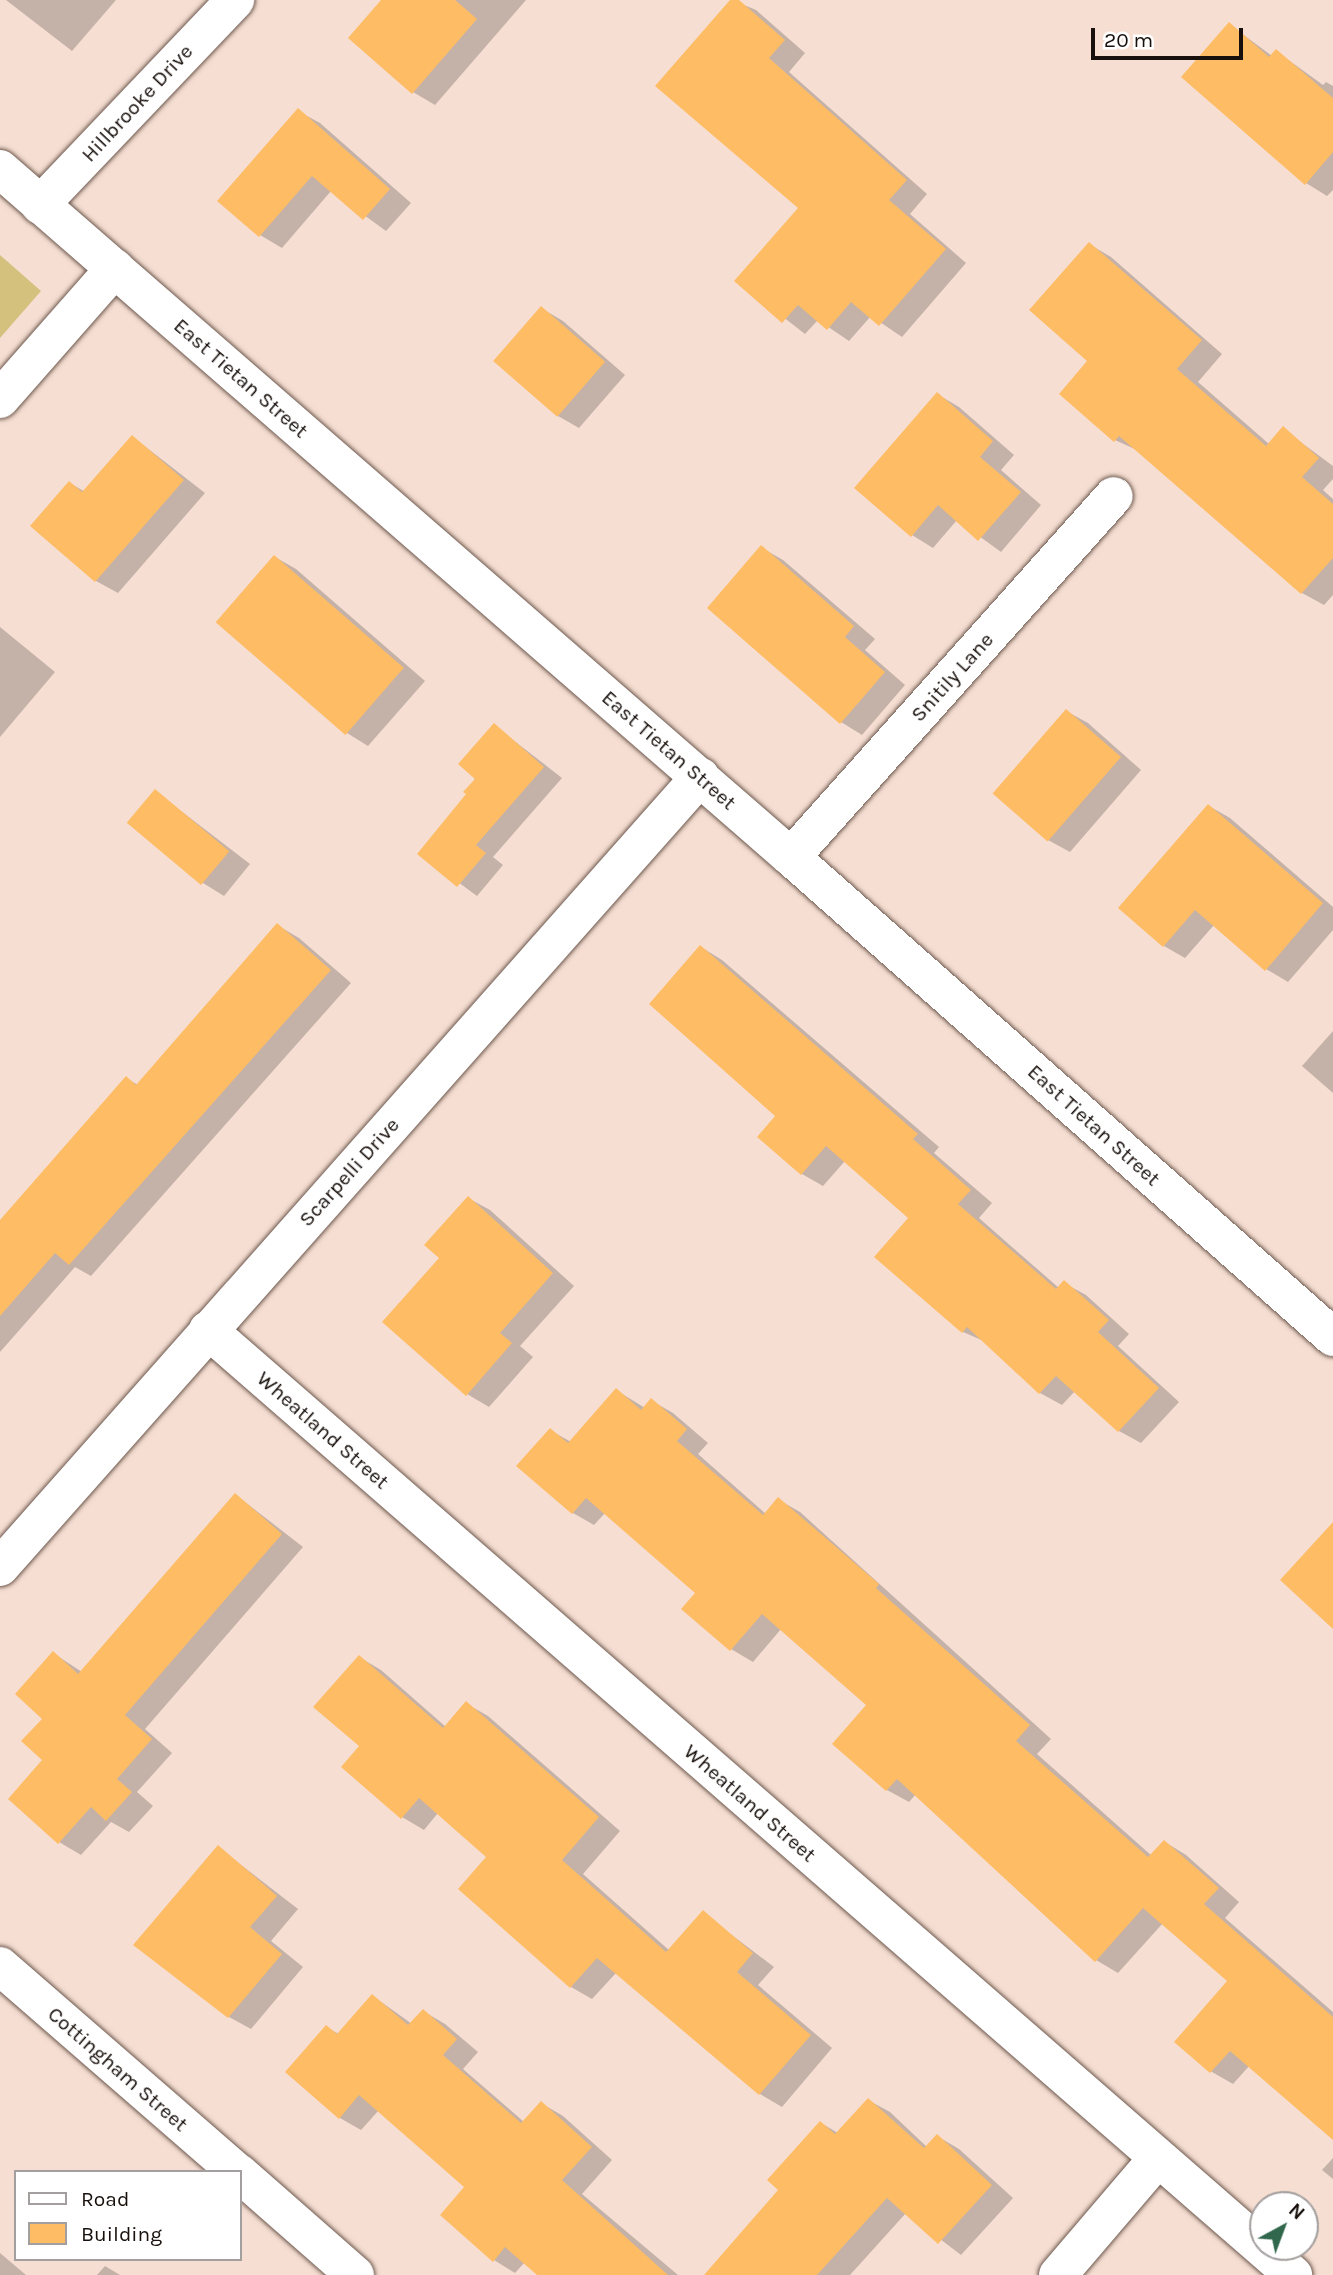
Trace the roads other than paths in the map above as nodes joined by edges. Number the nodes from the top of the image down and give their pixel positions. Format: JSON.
{"nodes":[{"id":1,"x":234,"y":0,"type":"edge"},
{"id":2,"x":0,"y":169,"type":"edge"},
{"id":3,"x":40,"y":205,"type":"junction"},
{"id":4,"x":115,"y":268,"type":"junction"},
{"id":5,"x":0,"y":400,"type":"edge"},
{"id":6,"x":1114,"y":496,"type":"dead end"},
{"id":7,"x":700,"y":777,"type":"junction"},
{"id":8,"x":791,"y":857,"type":"junction"},
{"id":9,"x":208,"y":1330,"type":"junction"},
{"id":10,"x":1333,"y":1337,"type":"edge"},
{"id":11,"x":0,"y":1567,"type":"edge"},
{"id":12,"x":0,"y":1966,"type":"edge"},
{"id":13,"x":1158,"y":2158,"type":"junction"},
{"id":14,"x":235,"y":2170,"type":"edge"},
{"id":15,"x":242,"y":2176,"type":"edge"},
{"id":16,"x":355,"y":2275,"type":"edge"},
{"id":17,"x":1058,"y":2275,"type":"edge"},
{"id":18,"x":1293,"y":2275,"type":"edge"}],
"edges":[{"from":1,"to":3,"type":"street","name":"Hillbrooke Drive"},
{"from":2,"to":3,"type":"street","name":"East Tietan Street"},
{"from":3,"to":4,"type":"street","name":"East Tietan Street"},
{"from":4,"to":5,"type":"street"},
{"from":4,"to":7,"type":"street","name":"East Tietan Street"},
{"from":6,"to":8,"type":"street","name":"Snitily Lane"},
{"from":7,"to":8,"type":"street","name":"East Tietan Street"},
{"from":7,"to":9,"type":"street","name":"Scarpelli Drive"},
{"from":8,"to":10,"type":"street","name":"East Tietan Street"},
{"from":9,"to":11,"type":"street","name":"Scarpelli Drive"},
{"from":9,"to":13,"type":"street","name":"Wheatland Street"},
{"from":12,"to":14,"type":"street","name":"Cottingham Street"},
{"from":13,"to":17,"type":"street"},
{"from":13,"to":18,"type":"street","name":"Wheatland Street"},
{"from":15,"to":16,"type":"street","name":"Cottingham Street"}]}
